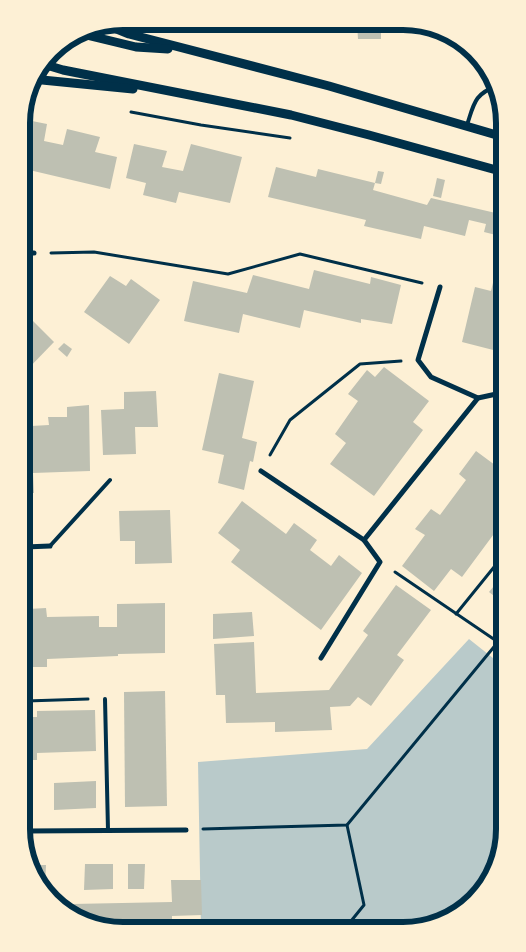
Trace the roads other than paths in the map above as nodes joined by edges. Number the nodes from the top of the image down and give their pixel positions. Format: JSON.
{"nodes":[{"id":1,"x":121,"y":30,"type":"edge"},
{"id":2,"x":90,"y":36,"type":"edge"},
{"id":3,"x":188,"y":51,"type":"junction"},
{"id":4,"x":50,"y":66,"type":"edge"},
{"id":5,"x":41,"y":80,"type":"edge"},
{"id":6,"x":489,"y":89,"type":"edge"},
{"id":7,"x":183,"y":94,"type":"junction"},
{"id":8,"x":466,"y":127,"type":"junction"},
{"id":9,"x":496,"y":135,"type":"edge"},
{"id":10,"x":496,"y":170,"type":"edge"},
{"id":11,"x":30,"y":253,"type":"edge"},
{"id":12,"x":34,"y":253,"type":"road end"},
{"id":13,"x":440,"y":287,"type":"road end"},
{"id":14,"x":496,"y":394,"type":"edge"},
{"id":15,"x":478,"y":398,"type":"junction"},
{"id":16,"x":261,"y":471,"type":"road end"},
{"id":17,"x":110,"y":480,"type":"dead end"},
{"id":18,"x":364,"y":540,"type":"junction"},
{"id":19,"x":50,"y":546,"type":"joint"},
{"id":20,"x":30,"y":547,"type":"edge"},
{"id":21,"x":321,"y":658,"type":"dead end"},
{"id":22,"x":105,"y":699,"type":"road end"},
{"id":23,"x":108,"y":830,"type":"junction"},
{"id":24,"x":186,"y":830,"type":"road end"},
{"id":25,"x":30,"y":831,"type":"edge"}],
"edges":[{"from":1,"to":3,"type":"street"},
{"from":2,"to":3,"type":"street"},
{"from":3,"to":8,"type":"street"},
{"from":4,"to":7,"type":"street"},
{"from":5,"to":7,"type":"street"},
{"from":6,"to":8,"type":"lane"},
{"from":7,"to":10,"type":"street"},
{"from":8,"to":9,"type":"street"},
{"from":11,"to":12,"type":"street"},
{"from":13,"to":15,"type":"street"},
{"from":14,"to":15,"type":"street"},
{"from":15,"to":18,"type":"street"},
{"from":16,"to":18,"type":"street"},
{"from":17,"to":19,"type":"lane"},
{"from":18,"to":21,"type":"street"},
{"from":19,"to":20,"type":"street"},
{"from":22,"to":23,"type":"lane"},
{"from":23,"to":24,"type":"street"},
{"from":23,"to":25,"type":"street"}]}
